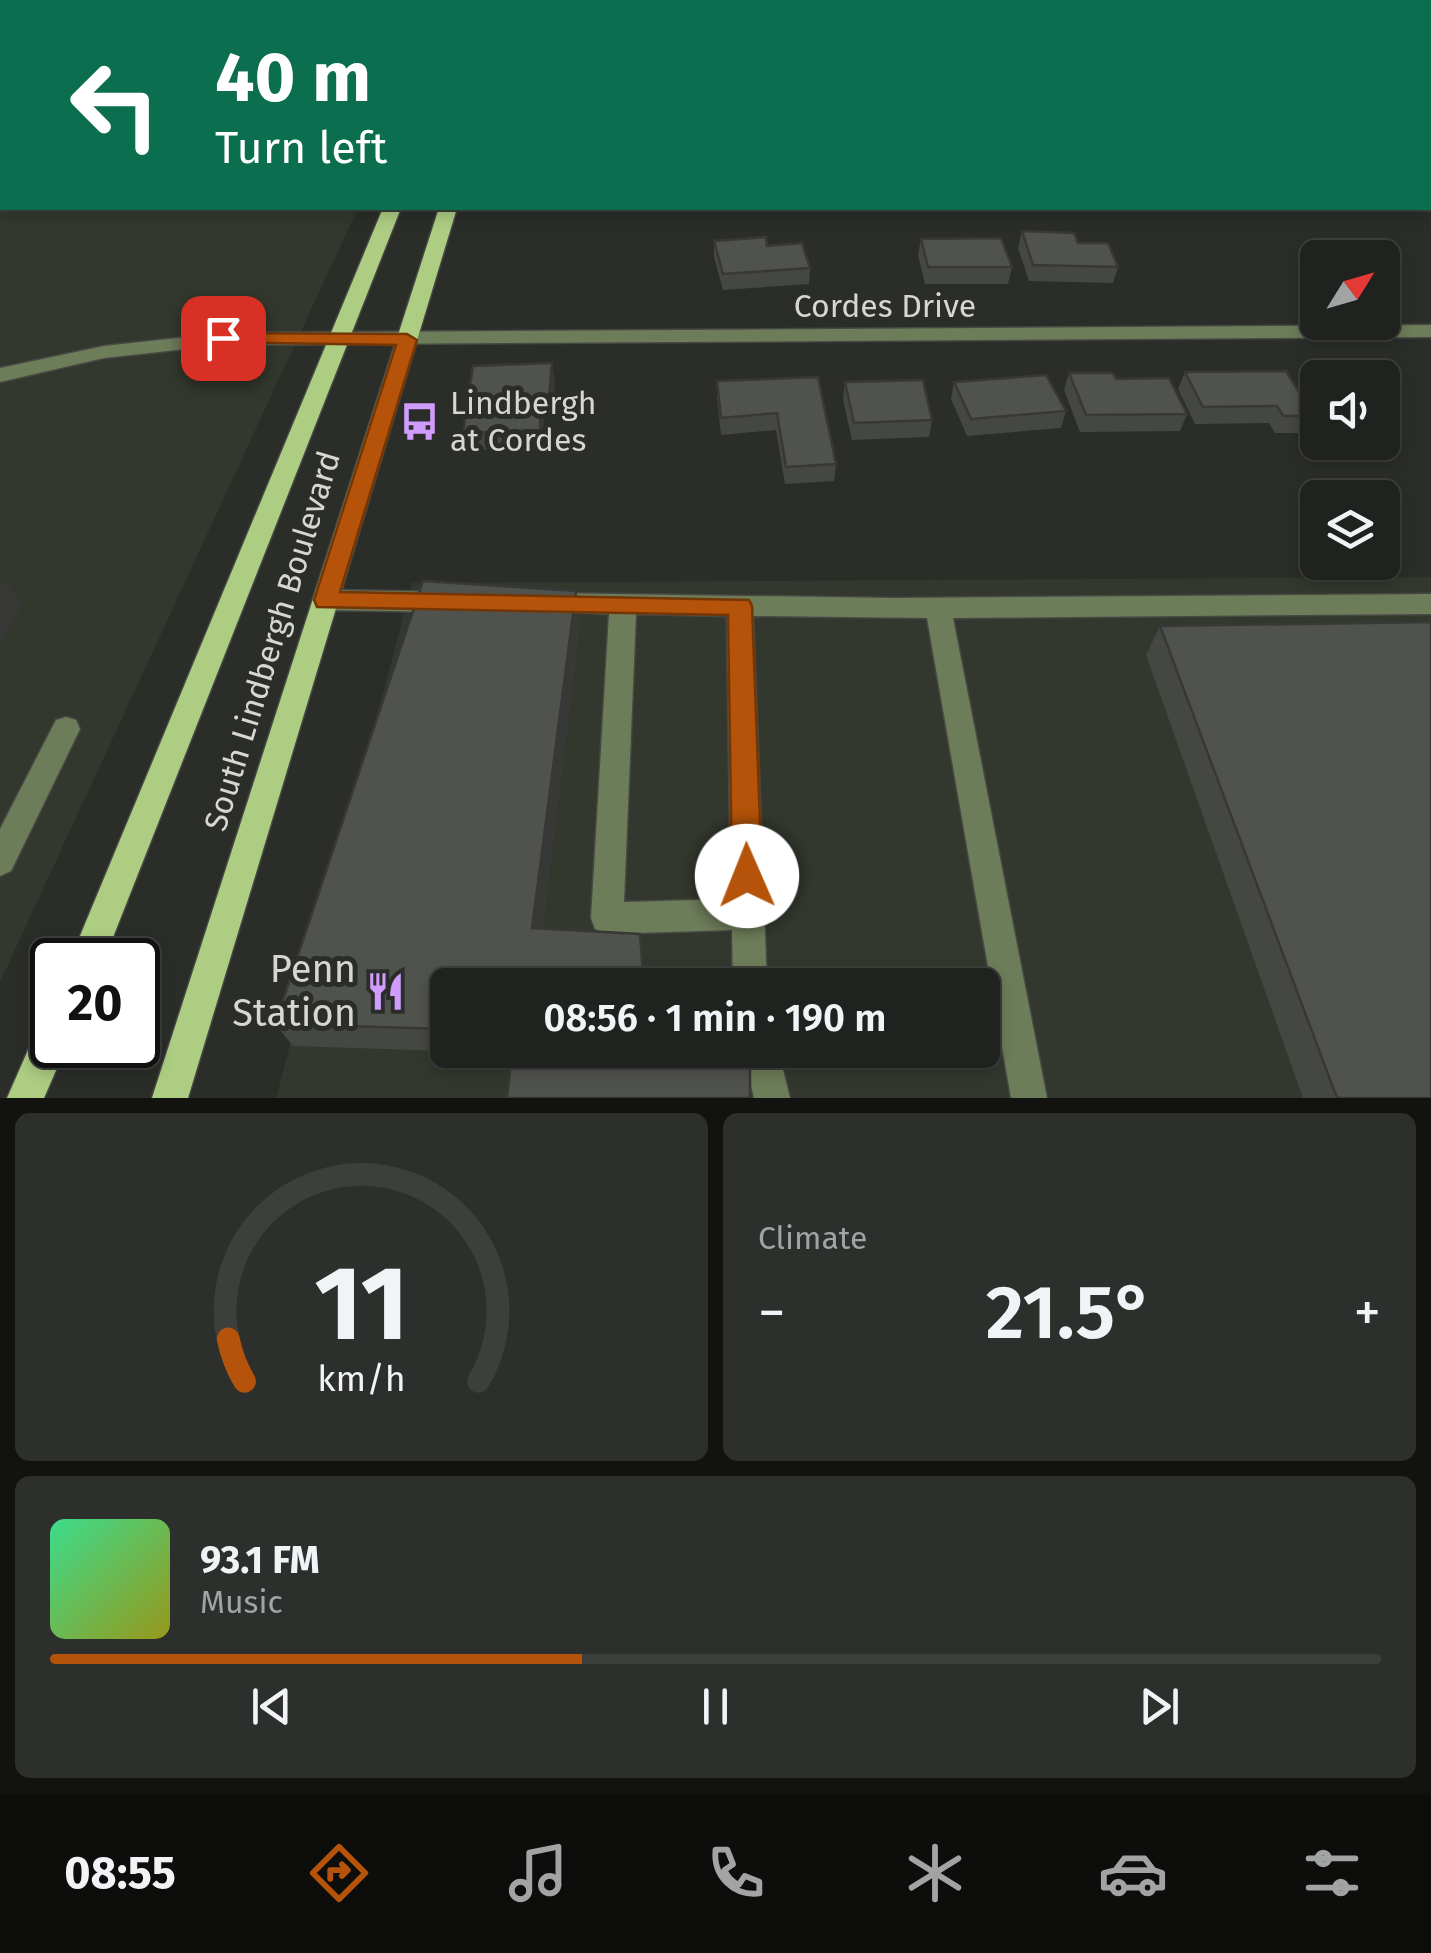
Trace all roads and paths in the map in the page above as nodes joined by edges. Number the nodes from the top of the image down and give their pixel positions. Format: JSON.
{"nodes":[{"id":1,"x":391,"y":210,"type":"edge"},
{"id":2,"x":447,"y":210,"type":"edge"},
{"id":3,"x":1431,"y":331,"type":"edge"},
{"id":4,"x":340,"y":340,"type":"junction"},
{"id":5,"x":407,"y":340,"type":"junction"},
{"id":6,"x":0,"y":375,"type":"edge"},
{"id":7,"x":326,"y":600,"type":"junction"},
{"id":8,"x":486,"y":602,"type":"edge"},
{"id":9,"x":525,"y":603,"type":"edge"},
{"id":10,"x":623,"y":604,"type":"junction"},
{"id":11,"x":1431,"y":604,"type":"edge"},
{"id":12,"x":740,"y":606,"type":"junction"},
{"id":13,"x":938,"y":608,"type":"junction"},
{"id":14,"x":66,"y":729,"type":"dead end"},
{"id":15,"x":0,"y":861,"type":"edge"},
{"id":16,"x":748,"y":914,"type":"junction"},
{"id":17,"x":96,"y":938,"type":"edge"},
{"id":18,"x":750,"y":968,"type":"edge"},
{"id":19,"x":38,"y":1068,"type":"edge"},
{"id":20,"x":764,"y":1068,"type":"edge"},
{"id":21,"x":25,"y":1098,"type":"edge"},
{"id":22,"x":170,"y":1098,"type":"edge"},
{"id":23,"x":772,"y":1098,"type":"edge"},
{"id":24,"x":1029,"y":1098,"type":"edge"}],
"edges":[{"from":1,"to":4,"type":"main road","name":"South Lindbergh Boulevard"},
{"from":2,"to":5,"type":"main road","name":"South Lindbergh Boulevard"},
{"from":3,"to":5,"type":"street","name":"Cordes Drive"},
{"from":4,"to":5,"type":"street","name":"Cordes Drive"},
{"from":4,"to":6,"type":"street","name":"Cordes Drive"},
{"from":4,"to":17,"type":"main road","name":"South Lindbergh Boulevard"},
{"from":5,"to":7,"type":"main road","name":"South Lindbergh Boulevard"},
{"from":7,"to":8,"type":"street"},
{"from":7,"to":22,"type":"main road","name":"South Lindbergh Boulevard"},
{"from":9,"to":10,"type":"street"},
{"from":10,"to":12,"type":"street"},
{"from":10,"to":16,"type":"street"},
{"from":11,"to":13,"type":"street"},
{"from":12,"to":13,"type":"street"},
{"from":12,"to":16,"type":"street"},
{"from":13,"to":24,"type":"street"},
{"from":14,"to":15,"type":"street"},
{"from":16,"to":18,"type":"street"},
{"from":19,"to":21,"type":"main road"},
{"from":20,"to":23,"type":"street"}]}
